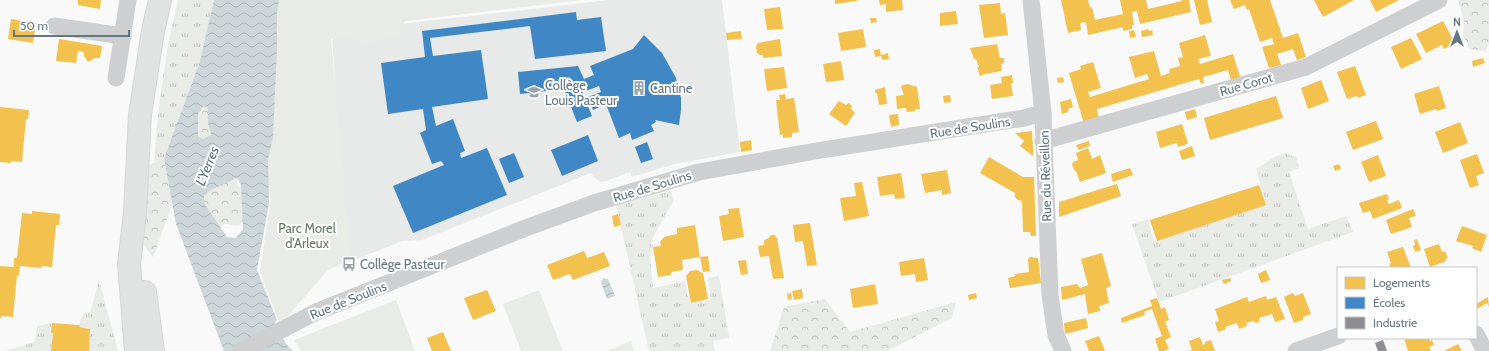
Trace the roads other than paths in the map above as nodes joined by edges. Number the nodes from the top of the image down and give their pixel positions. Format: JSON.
{"nodes":[{"id":1,"x":128,"y":0,"type":"edge"},
{"id":2,"x":160,"y":0,"type":"edge"},
{"id":3,"x":1031,"y":0,"type":"edge"},
{"id":4,"x":1439,"y":0,"type":"edge"},
{"id":5,"x":54,"y":26,"type":"dead end"},
{"id":6,"x":123,"y":36,"type":"junction"},
{"id":7,"x":116,"y":78,"type":"dead end"},
{"id":8,"x":1043,"y":113,"type":"junction"},
{"id":9,"x":1043,"y":141,"type":"junction"},
{"id":10,"x":135,"y":213,"type":"junction"},
{"id":11,"x":1337,"y":336,"type":"edge"},
{"id":12,"x":1477,"y":336,"type":"edge"},
{"id":13,"x":136,"y":351,"type":"edge"},
{"id":14,"x":153,"y":351,"type":"edge"},
{"id":15,"x":241,"y":351,"type":"edge"},
{"id":16,"x":1063,"y":351,"type":"edge"},
{"id":17,"x":1296,"y":351,"type":"edge"},
{"id":18,"x":1485,"y":351,"type":"edge"}],
"edges":[{"from":1,"to":6,"type":"street"},
{"from":2,"to":10,"type":"main road"},
{"from":3,"to":8,"type":"street","name":"Rue du Réveillon"},
{"from":4,"to":9,"type":"street","name":"Rue Corot"},
{"from":5,"to":6,"type":"street"},
{"from":6,"to":7,"type":"street"},
{"from":8,"to":9,"type":"street","name":"Rue du Réveillon"},
{"from":8,"to":15,"type":"street","name":"Rue de Soulins"},
{"from":9,"to":16,"type":"street","name":"Rue du Réveillon"},
{"from":10,"to":13,"type":"main road"},
{"from":10,"to":14,"type":"main road"},
{"from":11,"to":17,"type":"street"},
{"from":12,"to":18,"type":"street"}]}
